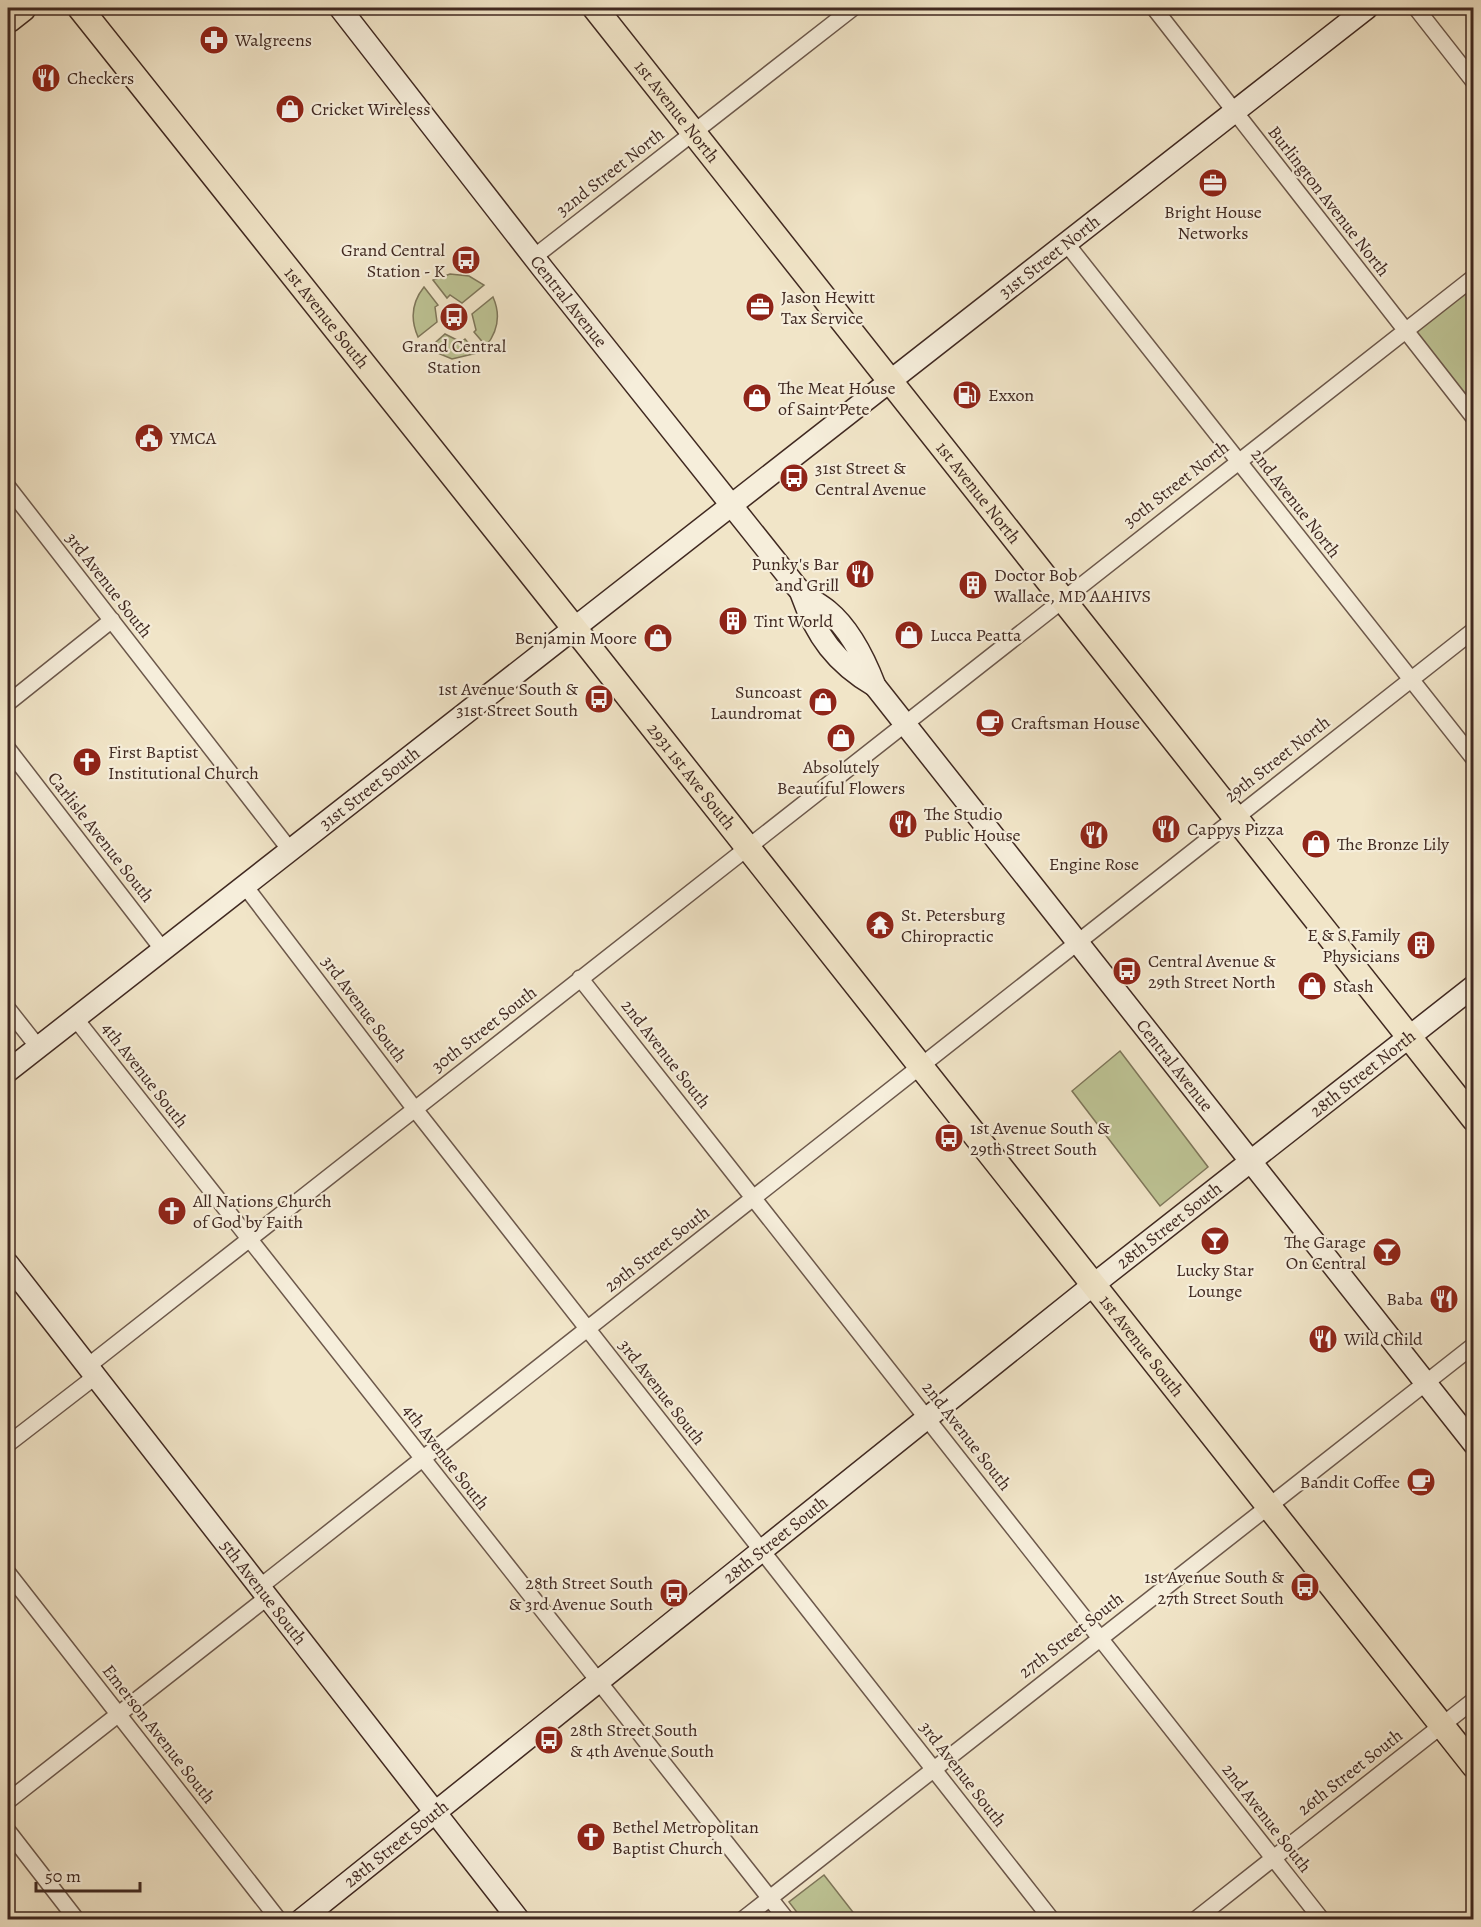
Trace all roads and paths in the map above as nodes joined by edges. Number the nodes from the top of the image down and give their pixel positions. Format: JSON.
{"nodes":[{"id":1,"x":22,"y":8,"type":"edge"},
{"id":2,"x":80,"y":8,"type":"edge"},
{"id":3,"x":340,"y":8,"type":"edge"},
{"id":4,"x":596,"y":8,"type":"edge"},
{"id":5,"x":853,"y":8,"type":"edge"},
{"id":6,"x":1154,"y":8,"type":"edge"},
{"id":7,"x":1367,"y":8,"type":"edge"},
{"id":8,"x":1416,"y":8,"type":"edge"},
{"id":9,"x":8,"y":19,"type":"edge"},
{"id":10,"x":1473,"y":82,"type":"edge"},
{"id":11,"x":1235,"y":110,"type":"junction"},
{"id":12,"x":694,"y":132,"type":"junction"},
{"id":13,"x":1066,"y":243,"type":"junction"},
{"id":14,"x":534,"y":257,"type":"junction"},
{"id":15,"x":1473,"y":277,"type":"edge"},
{"id":16,"x":1405,"y":330,"type":"junction"},
{"id":17,"x":891,"y":381,"type":"junction"},
{"id":18,"x":1473,"y":418,"type":"edge"},
{"id":19,"x":1238,"y":461,"type":"junction"},
{"id":20,"x":8,"y":487,"type":"edge"},
{"id":21,"x":732,"y":506,"type":"junction"},
{"id":22,"x":1062,"y":598,"type":"junction"},
{"id":23,"x":112,"y":620,"type":"junction"},
{"id":24,"x":574,"y":628,"type":"junction"},
{"id":25,"x":1473,"y":630,"type":"edge"},
{"id":26,"x":1411,"y":680,"type":"junction"},
{"id":27,"x":8,"y":703,"type":"edge"},
{"id":28,"x":904,"y":723,"type":"junction"},
{"id":29,"x":8,"y":749,"type":"edge"},
{"id":30,"x":1473,"y":759,"type":"edge"},
{"id":31,"x":1235,"y":817,"type":"junction"},
{"id":32,"x":748,"y":848,"type":"junction"},
{"id":33,"x":290,"y":850,"type":"junction"},
{"id":34,"x":245,"y":886,"type":"junction"},
{"id":35,"x":810,"y":927,"type":"joint"},
{"id":36,"x":1076,"y":941,"type":"junction"},
{"id":37,"x":163,"y":950,"type":"junction"},
{"id":38,"x":580,"y":978,"type":"junction"},
{"id":39,"x":1473,"y":986,"type":"edge"},
{"id":40,"x":8,"y":1009,"type":"edge"},
{"id":41,"x":75,"y":1018,"type":"junction"},
{"id":42,"x":1409,"y":1037,"type":"junction"},
{"id":43,"x":38,"y":1047,"type":"junction"},
{"id":44,"x":920,"y":1066,"type":"junction"},
{"id":45,"x":8,"y":1071,"type":"edge"},
{"id":46,"x":414,"y":1108,"type":"junction"},
{"id":47,"x":1473,"y":1119,"type":"edge"},
{"id":48,"x":1250,"y":1161,"type":"junction"},
{"id":49,"x":754,"y":1197,"type":"junction"},
{"id":50,"x":250,"y":1239,"type":"junction"},
{"id":51,"x":8,"y":1264,"type":"edge"},
{"id":52,"x":1093,"y":1285,"type":"junction"},
{"id":53,"x":588,"y":1329,"type":"junction"},
{"id":54,"x":1473,"y":1345,"type":"edge"},
{"id":55,"x":92,"y":1371,"type":"junction"},
{"id":56,"x":1426,"y":1384,"type":"junction"},
{"id":57,"x":928,"y":1418,"type":"junction"},
{"id":58,"x":8,"y":1444,"type":"edge"},
{"id":59,"x":1473,"y":1444,"type":"edge"},
{"id":60,"x":423,"y":1459,"type":"junction"},
{"id":61,"x":1269,"y":1508,"type":"junction"},
{"id":62,"x":761,"y":1552,"type":"junction"},
{"id":63,"x":8,"y":1572,"type":"edge"},
{"id":64,"x":265,"y":1591,"type":"junction"},
{"id":65,"x":1099,"y":1638,"type":"junction"},
{"id":66,"x":599,"y":1682,"type":"junction"},
{"id":67,"x":1473,"y":1700,"type":"edge"},
{"id":68,"x":118,"y":1714,"type":"junction"},
{"id":69,"x":1441,"y":1725,"type":"junction"},
{"id":70,"x":1473,"y":1766,"type":"edge"},
{"id":71,"x":934,"y":1768,"type":"junction"},
{"id":72,"x":8,"y":1801,"type":"edge"},
{"id":73,"x":434,"y":1812,"type":"junction"},
{"id":74,"x":8,"y":1831,"type":"edge"},
{"id":75,"x":1273,"y":1858,"type":"junction"},
{"id":76,"x":770,"y":1898,"type":"junction"},
{"id":77,"x":77,"y":1920,"type":"edge"},
{"id":78,"x":279,"y":1920,"type":"edge"},
{"id":79,"x":301,"y":1920,"type":"edge"},
{"id":80,"x":519,"y":1920,"type":"edge"},
{"id":81,"x":742,"y":1920,"type":"edge"},
{"id":82,"x":787,"y":1920,"type":"edge"},
{"id":83,"x":1052,"y":1920,"type":"edge"},
{"id":84,"x":1195,"y":1920,"type":"edge"},
{"id":85,"x":1322,"y":1920,"type":"edge"}],
"edges":[{"from":1,"to":9,"type":"highway"},
{"from":2,"to":24,"type":"main road","name":"1st Avenue South"},
{"from":3,"to":14,"type":"street","name":"Central Avenue"},
{"from":4,"to":12,"type":"main road","name":"1st Avenue North"},
{"from":5,"to":12,"type":"street","name":"32nd Street North"},
{"from":6,"to":11,"type":"street","name":"Burlington Avenue North"},
{"from":7,"to":11,"type":"street","name":"31st Street North"},
{"from":8,"to":10,"type":"street"},
{"from":11,"to":13,"type":"street","name":"31st Street North"},
{"from":11,"to":16,"type":"street","name":"Burlington Avenue North"},
{"from":12,"to":14,"type":"street","name":"32nd Street North"},
{"from":12,"to":17,"type":"main road","name":"1st Avenue North"},
{"from":13,"to":17,"type":"street","name":"31st Street North"},
{"from":13,"to":19,"type":"street","name":"2nd Avenue North"},
{"from":14,"to":21,"type":"street","name":"Central Avenue"},
{"from":15,"to":16,"type":"street","name":"30th Street North"},
{"from":16,"to":18,"type":"street","name":"Burlington Avenue North"},
{"from":16,"to":19,"type":"street","name":"30th Street North"},
{"from":17,"to":21,"type":"street","name":"31st Street North"},
{"from":17,"to":22,"type":"main road","name":"1st Avenue North"},
{"from":19,"to":22,"type":"street","name":"30th Street North"},
{"from":19,"to":26,"type":"street","name":"2nd Avenue North"},
{"from":20,"to":23,"type":"street","name":"3rd Avenue South"},
{"from":21,"to":24,"type":"street","name":"31st Street South"},
{"from":21,"to":28,"type":"street","name":"Central Avenue"},
{"from":22,"to":28,"type":"street","name":"30th Street North"},
{"from":22,"to":31,"type":"main road","name":"1st Avenue North"},
{"from":23,"to":27,"type":"street"},
{"from":23,"to":33,"type":"street","name":"3rd Avenue South"},
{"from":24,"to":32,"type":"main road","name":"2931 1st Ave South"},
{"from":24,"to":33,"type":"street","name":"31st Street South"},
{"from":25,"to":26,"type":"street","name":"29th Street North"},
{"from":26,"to":30,"type":"street","name":"2nd Avenue North"},
{"from":26,"to":31,"type":"street","name":"29th Street North"},
{"from":28,"to":32,"type":"street","name":"30th Street South"},
{"from":28,"to":36,"type":"street","name":"Central Avenue"},
{"from":29,"to":37,"type":"street","name":"Carlisle Avenue South"},
{"from":31,"to":36,"type":"street","name":"29th Street North"},
{"from":31,"to":42,"type":"main road","name":"1st Avenue North"},
{"from":32,"to":35,"type":"main road","name":"2931 1st Ave South"},
{"from":32,"to":38,"type":"street","name":"30th Street South"},
{"from":33,"to":34,"type":"street","name":"31st Street South"},
{"from":34,"to":37,"type":"street","name":"31st Street South"},
{"from":34,"to":46,"type":"street","name":"3rd Avenue South"},
{"from":35,"to":44,"type":"main road","name":"1st Avenue South"},
{"from":36,"to":44,"type":"street","name":"29th Street South"},
{"from":36,"to":48,"type":"street","name":"Central Avenue"},
{"from":37,"to":41,"type":"street","name":"31st Street South"},
{"from":38,"to":46,"type":"street","name":"30th Street South"},
{"from":38,"to":49,"type":"street","name":"2nd Avenue South"},
{"from":39,"to":42,"type":"street","name":"28th Street North"},
{"from":40,"to":43,"type":"street"},
{"from":41,"to":43,"type":"street","name":"31st Street South"},
{"from":41,"to":50,"type":"street","name":"4th Avenue South"},
{"from":42,"to":47,"type":"main road","name":"1st Avenue North"},
{"from":42,"to":48,"type":"street","name":"28th Street North"},
{"from":43,"to":45,"type":"street","name":"31st Street South"},
{"from":44,"to":49,"type":"street","name":"29th Street South"},
{"from":44,"to":52,"type":"main road","name":"1st Avenue South"},
{"from":46,"to":50,"type":"street","name":"30th Street South"},
{"from":46,"to":53,"type":"street","name":"3rd Avenue South"},
{"from":48,"to":52,"type":"street","name":"28th Street South"},
{"from":48,"to":56,"type":"street","name":"Central Avenue"},
{"from":49,"to":53,"type":"street","name":"29th Street South"},
{"from":49,"to":57,"type":"street","name":"2nd Avenue South"},
{"from":50,"to":55,"type":"street","name":"30th Street South"},
{"from":50,"to":60,"type":"street","name":"4th Avenue South"},
{"from":51,"to":55,"type":"street","name":"5th Avenue South"},
{"from":52,"to":57,"type":"street","name":"28th Street South"},
{"from":52,"to":61,"type":"main road","name":"1st Avenue South"},
{"from":53,"to":60,"type":"street","name":"29th Street South"},
{"from":53,"to":62,"type":"street","name":"3rd Avenue South"},
{"from":54,"to":56,"type":"street","name":"27th Street South"},
{"from":55,"to":58,"type":"street","name":"30th Street South"},
{"from":55,"to":64,"type":"street","name":"5th Avenue South"},
{"from":56,"to":59,"type":"street","name":"Central Avenue"},
{"from":56,"to":61,"type":"street","name":"27th Street South"},
{"from":57,"to":62,"type":"street","name":"28th Street South"},
{"from":57,"to":65,"type":"street","name":"2nd Avenue South"},
{"from":60,"to":64,"type":"street","name":"29th Street South"},
{"from":60,"to":66,"type":"street","name":"4th Avenue South"},
{"from":61,"to":65,"type":"street","name":"27th Street South"},
{"from":61,"to":69,"type":"main road","name":"1st Avenue South"},
{"from":62,"to":66,"type":"street","name":"28th Street South"},
{"from":62,"to":71,"type":"street","name":"3rd Avenue South"},
{"from":63,"to":68,"type":"street","name":"Emerson Avenue South"},
{"from":64,"to":68,"type":"street","name":"29th Street South"},
{"from":64,"to":73,"type":"street","name":"5th Avenue South"},
{"from":65,"to":71,"type":"street","name":"27th Street South"},
{"from":65,"to":75,"type":"street","name":"2nd Avenue South"},
{"from":66,"to":73,"type":"street","name":"28th Street South"},
{"from":66,"to":76,"type":"street","name":"4th Avenue South"},
{"from":67,"to":69,"type":"street","name":"26th Street South"},
{"from":68,"to":72,"type":"street","name":"29th Street South"},
{"from":68,"to":78,"type":"street","name":"Emerson Avenue South"},
{"from":69,"to":70,"type":"main road","name":"1st Avenue South"},
{"from":69,"to":75,"type":"street","name":"26th Street South"},
{"from":71,"to":76,"type":"street","name":"27th Street South"},
{"from":71,"to":83,"type":"street","name":"3rd Avenue South"},
{"from":73,"to":79,"type":"street","name":"28th Street South"},
{"from":73,"to":80,"type":"street","name":"5th Avenue South"},
{"from":74,"to":77,"type":"street"},
{"from":75,"to":84,"type":"street","name":"26th Street South"},
{"from":75,"to":85,"type":"street","name":"2nd Avenue South"},
{"from":76,"to":81,"type":"street","name":"27th Street South"},
{"from":76,"to":82,"type":"street","name":"4th Avenue South"}]}
